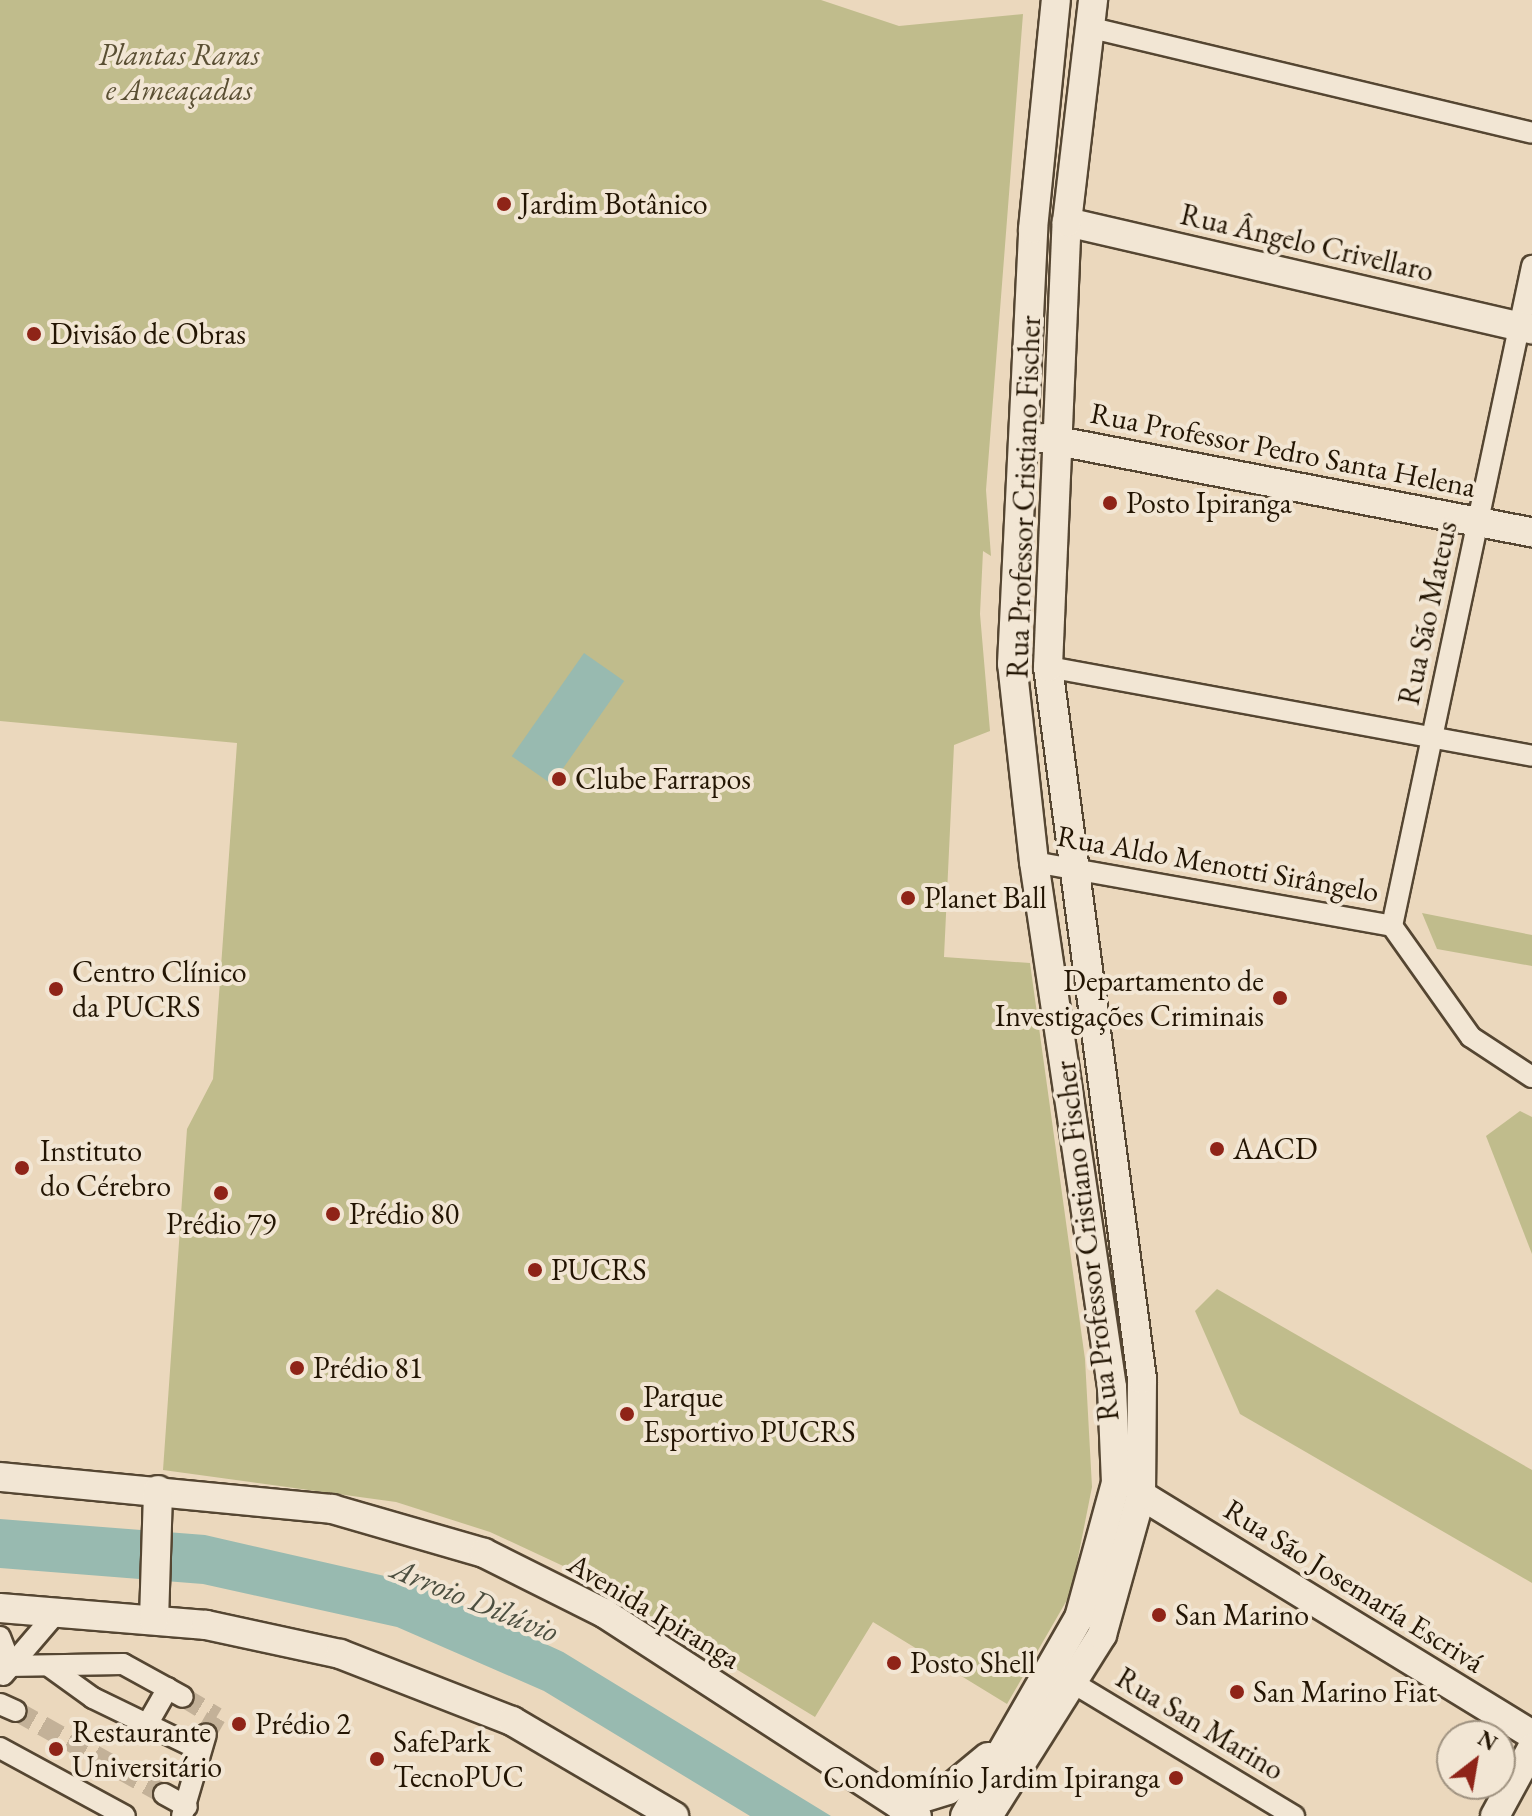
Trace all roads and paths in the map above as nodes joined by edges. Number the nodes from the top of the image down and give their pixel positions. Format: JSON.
{"nodes":[{"id":1,"x":1052,"y":2,"type":"edge"},
{"id":2,"x":1091,"y":14,"type":"edge"},
{"id":3,"x":1532,"y":133,"type":"edge"},
{"id":4,"x":1067,"y":222,"type":"junction"},
{"id":5,"x":1532,"y":266,"type":"edge"},
{"id":6,"x":1526,"y":328,"type":"edge"},
{"id":7,"x":1021,"y":434,"type":"junction"},
{"id":8,"x":1058,"y":441,"type":"junction"},
{"id":9,"x":1478,"y":522,"type":"junction"},
{"id":10,"x":1532,"y":532,"type":"edge"},
{"id":11,"x":1048,"y":667,"type":"junction"},
{"id":12,"x":1432,"y":736,"type":"junction"},
{"id":13,"x":1532,"y":756,"type":"edge"},
{"id":14,"x":1034,"y":862,"type":"junction"},
{"id":15,"x":1075,"y":866,"type":"junction"},
{"id":16,"x":1392,"y":926,"type":"junction"},
{"id":17,"x":1093,"y":1002,"type":"junction"},
{"id":18,"x":1058,"y":1005,"type":"junction"},
{"id":19,"x":1532,"y":1077,"type":"edge"},
{"id":20,"x":0,"y":1477,"type":"edge"},
{"id":21,"x":1128,"y":1489,"type":"junction"},
{"id":22,"x":158,"y":1490,"type":"junction"},
{"id":23,"x":0,"y":1608,"type":"edge"},
{"id":24,"x":154,"y":1608,"type":"junction"},
{"id":25,"x":57,"y":1612,"type":"junction"},
{"id":26,"x":0,"y":1637,"type":"edge"},
{"id":27,"x":6,"y":1667,"type":"junction"},
{"id":28,"x":50,"y":1667,"type":"junction"},
{"id":29,"x":1075,"y":1684,"type":"junction"},
{"id":30,"x":148,"y":1723,"type":"junction"},
{"id":31,"x":1532,"y":1735,"type":"edge"},
{"id":32,"x":1010,"y":1737,"type":"junction"},
{"id":33,"x":0,"y":1748,"type":"edge"},
{"id":34,"x":1532,"y":1748,"type":"edge"},
{"id":35,"x":164,"y":1794,"type":"tunnel mouth"},
{"id":36,"x":908,"y":1811,"type":"edge"},
{"id":37,"x":184,"y":1812,"type":"edge"},
{"id":38,"x":1495,"y":1815,"type":"edge"},
{"id":39,"x":125,"y":1816,"type":"edge"},
{"id":40,"x":674,"y":1816,"type":"edge"},
{"id":41,"x":965,"y":1816,"type":"edge"},
{"id":42,"x":988,"y":1816,"type":"edge"},
{"id":43,"x":1294,"y":1816,"type":"edge"}],
"edges":[{"from":1,"to":7,"type":"main road","name":"Rua Professor Cristiano Fischer"},
{"from":2,"to":3,"type":"street"},
{"from":2,"to":4,"type":"main road","name":"Rua Professor Cristiano Fischer"},
{"from":4,"to":6,"type":"main road","name":"Rua Ângelo Crivellaro"},
{"from":4,"to":8,"type":"main road","name":"Rua Professor Cristiano Fischer"},
{"from":5,"to":6,"type":"street","name":"Rua São Mateus"},
{"from":6,"to":9,"type":"street","name":"Rua São Mateus"},
{"from":7,"to":8,"type":"main road","name":"Rua Professor Pedro Santa Helena"},
{"from":7,"to":14,"type":"main road","name":"Rua Professor Cristiano Fischer"},
{"from":8,"to":9,"type":"main road","name":"Rua Professor Pedro Santa Helena"},
{"from":8,"to":11,"type":"main road","name":"Rua Professor Cristiano Fischer"},
{"from":9,"to":10,"type":"main road","name":"Rua Professor Pedro Santa Helena"},
{"from":9,"to":12,"type":"street","name":"Rua São Mateus"},
{"from":11,"to":12,"type":"street"},
{"from":11,"to":15,"type":"main road","name":"Rua Professor Cristiano Fischer"},
{"from":12,"to":13,"type":"street"},
{"from":12,"to":16,"type":"street","name":"Rua São Mateus"},
{"from":14,"to":15,"type":"street","name":"Rua Aldo Menotti Sirângelo"},
{"from":14,"to":18,"type":"main road","name":"Rua Professor Cristiano Fischer"},
{"from":15,"to":16,"type":"street","name":"Rua Aldo Menotti Sirângelo"},
{"from":15,"to":17,"type":"main road","name":"Rua Professor Cristiano Fischer"},
{"from":16,"to":19,"type":"street"},
{"from":17,"to":18,"type":"main road"},
{"from":17,"to":21,"type":"main road","name":"Rua Professor Cristiano Fischer"},
{"from":18,"to":21,"type":"main road","name":"Rua Professor Cristiano Fischer"},
{"from":20,"to":22,"type":"main road","name":"Avenida Ipiranga"},
{"from":21,"to":29,"type":"main road","name":"Rua Professor Cristiano Fischer"},
{"from":21,"to":31,"type":"main road","name":"Rua São Josemaría Escrivá"},
{"from":21,"to":32,"type":"main road","name":"Rua Professor Cristiano Fischer"},
{"from":22,"to":24,"type":"main road"},
{"from":22,"to":36,"type":"main road","name":"Avenida Ipiranga"},
{"from":23,"to":25,"type":"main road"},
{"from":24,"to":25,"type":"main road"},
{"from":24,"to":40,"type":"main road"},
{"from":25,"to":27,"type":"street"},
{"from":26,"to":27,"type":"street"},
{"from":27,"to":28,"type":"street"},
{"from":28,"to":30,"type":"street"},
{"from":28,"to":30,"type":"street"},
{"from":29,"to":42,"type":"main road","name":"Rua Professor Cristiano Fischer"},
{"from":29,"to":43,"type":"street","name":"Rua San Marino"},
{"from":30,"to":37,"type":"street"},
{"from":32,"to":36,"type":"main road"},
{"from":32,"to":41,"type":"main road","name":"Rua Professor Cristiano Fischer"},
{"from":33,"to":39,"type":"street"},
{"from":34,"to":38,"type":"main road"},
{"from":35,"to":37,"type":"street"}]}
